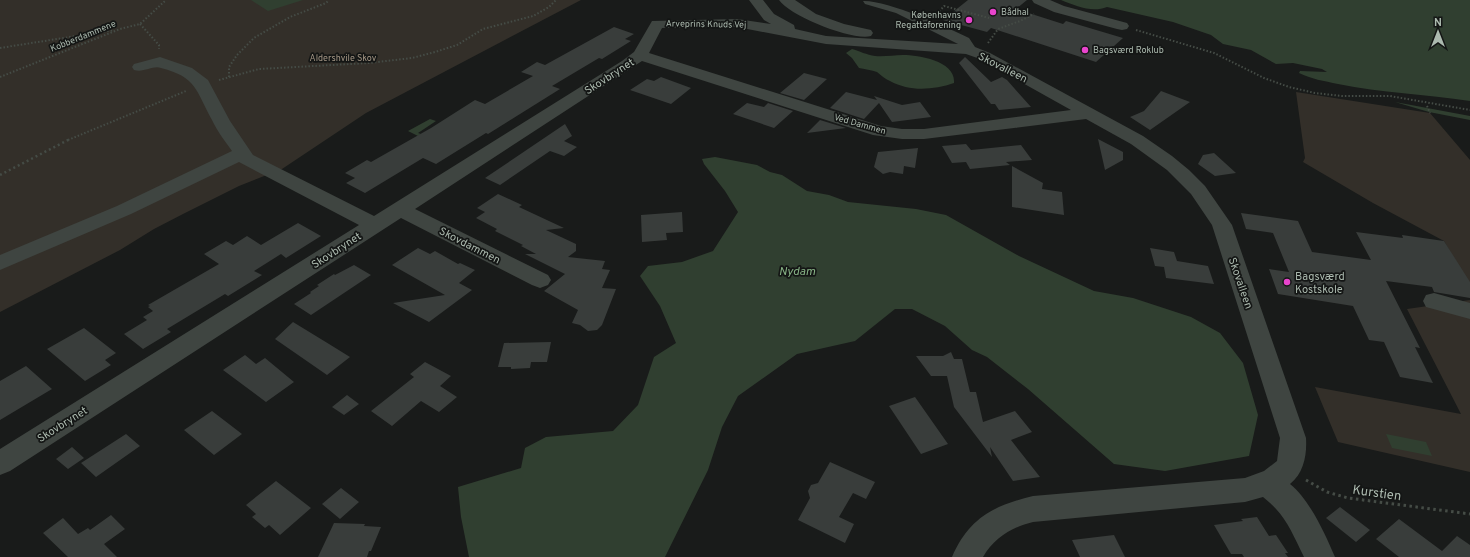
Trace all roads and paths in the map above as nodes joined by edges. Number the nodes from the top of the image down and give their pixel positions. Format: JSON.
{"nodes":[{"id":1,"x":166,"y":0,"type":"edge"},
{"id":2,"x":329,"y":0,"type":"edge"},
{"id":3,"x":556,"y":0,"type":"edge"},
{"id":4,"x":757,"y":0,"type":"edge"},
{"id":5,"x":786,"y":0,"type":"edge"},
{"id":6,"x":1039,"y":0,"type":"edge"},
{"id":7,"x":870,"y":1,"type":"edge"},
{"id":8,"x":1059,"y":9,"type":"junction"},
{"id":9,"x":989,"y":18,"type":"dead end"},
{"id":10,"x":140,"y":24,"type":"junction"},
{"id":11,"x":657,"y":24,"type":"joint"},
{"id":12,"x":929,"y":24,"type":"junction"},
{"id":13,"x":1122,"y":26,"type":"joint"},
{"id":14,"x":120,"y":29,"type":"junction"},
{"id":15,"x":802,"y":36,"type":"junction"},
{"id":16,"x":892,"y":45,"type":"junction"},
{"id":17,"x":0,"y":48,"type":"edge"},
{"id":18,"x":969,"y":50,"type":"junction"},
{"id":19,"x":640,"y":55,"type":"junction"},
{"id":20,"x":160,"y":62,"type":"junction"},
{"id":21,"x":140,"y":67,"type":"dead end"},
{"id":22,"x":0,"y":77,"type":"edge"},
{"id":23,"x":229,"y":77,"type":"junction"},
{"id":24,"x":203,"y":86,"type":"junction"},
{"id":25,"x":1427,"y":106,"type":"dead end"},
{"id":26,"x":1470,"y":110,"type":"edge"},
{"id":27,"x":1089,"y":113,"type":"junction"},
{"id":28,"x":1430,"y":113,"type":"dead end"},
{"id":29,"x":242,"y":153,"type":"junction"},
{"id":30,"x":0,"y":175,"type":"edge"},
{"id":31,"x":400,"y":209,"type":"junction"},
{"id":32,"x":376,"y":225,"type":"junction"},
{"id":33,"x":0,"y":263,"type":"edge"},
{"id":34,"x":540,"y":280,"type":"dead end"},
{"id":35,"x":1434,"y":301,"type":"dead end"},
{"id":36,"x":1470,"y":311,"type":"edge"},
{"id":37,"x":0,"y":463,"type":"edge"},
{"id":38,"x":1278,"y":476,"type":"junction"},
{"id":39,"x":1470,"y":514,"type":"edge"},
{"id":40,"x":967,"y":557,"type":"edge"},
{"id":41,"x":1320,"y":557,"type":"edge"}],
"edges":[{"from":1,"to":10,"type":"path","name":"Kobberdammene"},
{"from":2,"to":23,"type":"path"},
{"from":3,"to":23,"type":"path"},
{"from":4,"to":15,"type":"street"},
{"from":5,"to":16,"type":"street"},
{"from":6,"to":8,"type":"street"},
{"from":7,"to":12,"type":"street"},
{"from":8,"to":13,"type":"street"},
{"from":8,"to":18,"type":"path"},
{"from":9,"to":12,"type":"path"},
{"from":10,"to":14,"type":"path","name":"Kobberdammene"},
{"from":10,"to":20,"type":"path"},
{"from":11,"to":15,"type":"street","name":"Arveprins Knuds Vej"},
{"from":11,"to":19,"type":"street","name":"Skovbrynet"},
{"from":12,"to":18,"type":"street"},
{"from":13,"to":26,"type":"path"},
{"from":14,"to":17,"type":"path"},
{"from":14,"to":22,"type":"path","name":"Kobberdammene"},
{"from":15,"to":16,"type":"street","name":"Skovalleen"},
{"from":16,"to":18,"type":"street","name":"Skovalleen"},
{"from":18,"to":27,"type":"street","name":"Skovalleen"},
{"from":19,"to":27,"type":"street","name":"Ved Dammen"},
{"from":19,"to":31,"type":"street","name":"Skovbrynet"},
{"from":20,"to":21,"type":"street"},
{"from":20,"to":24,"type":"street"},
{"from":23,"to":24,"type":"path"},
{"from":24,"to":29,"type":"street"},
{"from":24,"to":30,"type":"path"},
{"from":25,"to":28,"type":"path"},
{"from":27,"to":38,"type":"street","name":"Skovalleen"},
{"from":29,"to":32,"type":"street"},
{"from":29,"to":33,"type":"street"},
{"from":31,"to":32,"type":"street","name":"Skovbrynet"},
{"from":31,"to":34,"type":"street","name":"Skovdammen"},
{"from":32,"to":37,"type":"street","name":"Skovbrynet"},
{"from":35,"to":36,"type":"street"},
{"from":38,"to":39,"type":"path","name":"Kurstien"},
{"from":38,"to":40,"type":"street"},
{"from":38,"to":41,"type":"street"}]}
